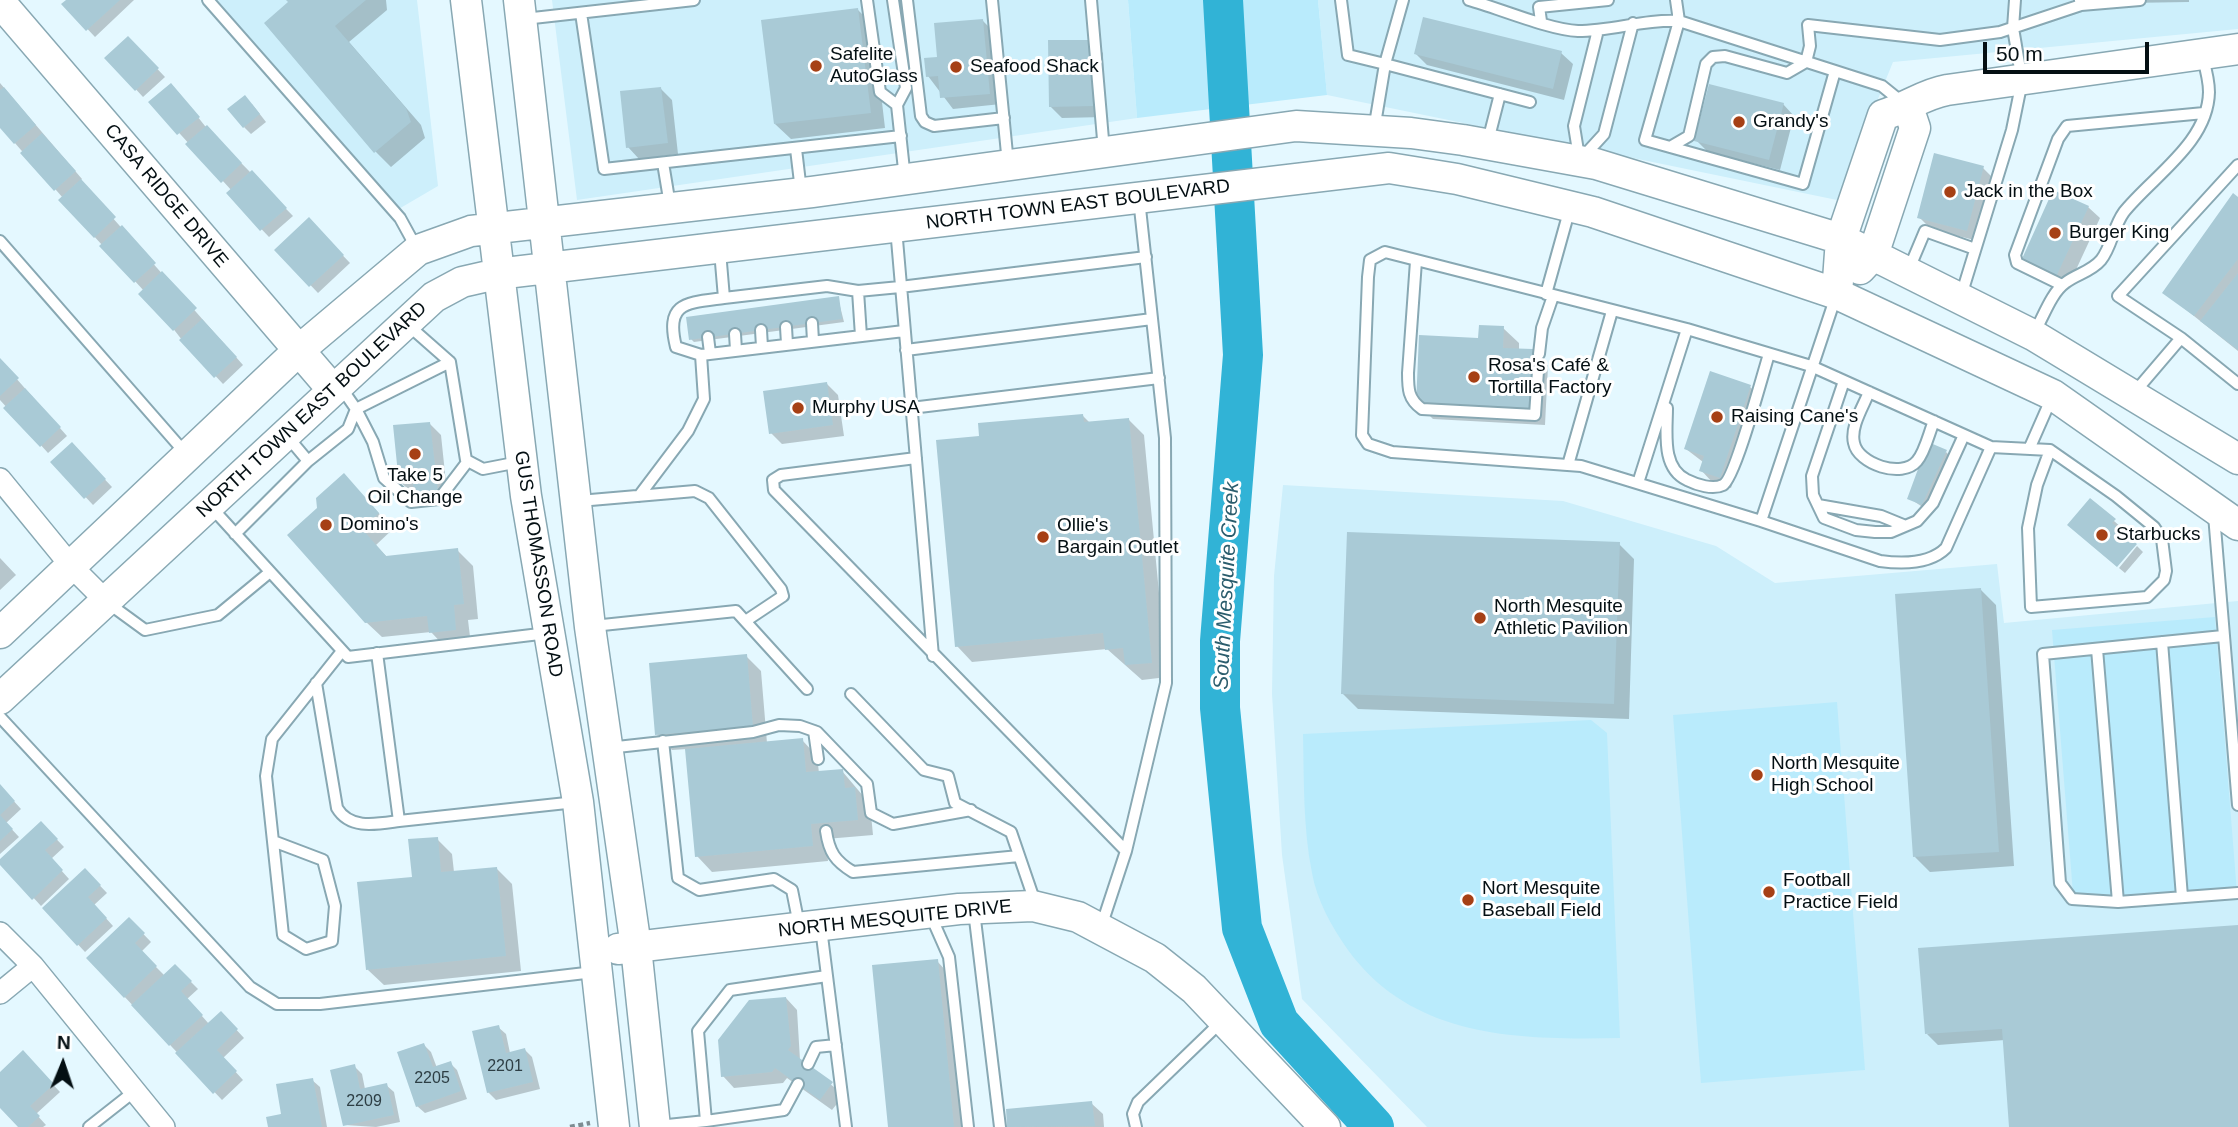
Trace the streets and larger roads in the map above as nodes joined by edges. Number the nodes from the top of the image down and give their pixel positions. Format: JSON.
{"nodes":[{"id":1,"x":466,"y":0,"type":"edge"},
{"id":2,"x":0,"y":2,"type":"edge"},
{"id":3,"x":520,"y":10,"type":"edge"},
{"id":4,"x":2238,"y":49,"type":"edge"},
{"id":5,"x":1908,"y":107,"type":"junction"},
{"id":6,"x":1580,"y":160,"type":"junction"},
{"id":7,"x":905,"y":179,"type":"junction"},
{"id":8,"x":1570,"y":208,"type":"junction"},
{"id":9,"x":545,"y":222,"type":"junction"},
{"id":10,"x":896,"y":228,"type":"junction"},
{"id":11,"x":492,"y":229,"type":"junction"},
{"id":12,"x":1841,"y":240,"type":"junction"},
{"id":13,"x":1873,"y":255,"type":"junction"},
{"id":14,"x":550,"y":269,"type":"junction"},
{"id":15,"x":497,"y":274,"type":"junction"},
{"id":16,"x":1837,"y":294,"type":"junction"},
{"id":17,"x":298,"y":351,"type":"junction"},
{"id":18,"x":336,"y":388,"type":"junction"},
{"id":19,"x":2238,"y":458,"type":"edge"},
{"id":20,"x":0,"y":479,"type":"edge"},
{"id":21,"x":2238,"y":525,"type":"edge"},
{"id":22,"x":72,"y":567,"type":"junction"},
{"id":23,"x":106,"y":601,"type":"junction"},
{"id":24,"x":590,"y":627,"type":"junction"},
{"id":25,"x":0,"y":632,"type":"edge"},
{"id":26,"x":548,"y":633,"type":"junction"},
{"id":27,"x":0,"y":699,"type":"edge"},
{"id":28,"x":0,"y":933,"type":"edge"},
{"id":29,"x":635,"y":947,"type":"junction"},
{"id":30,"x":597,"y":962,"type":"junction"},
{"id":31,"x":33,"y":966,"type":"junction"},
{"id":32,"x":0,"y":993,"type":"edge"},
{"id":33,"x":603,"y":1125,"type":"edge"},
{"id":34,"x":164,"y":1127,"type":"edge"},
{"id":35,"x":655,"y":1127,"type":"edge"},
{"id":36,"x":1325,"y":1127,"type":"edge"}],
"edges":[{"from":1,"to":11,"type":"main road","name":"GUS THOMASSON ROAD"},
{"from":2,"to":17,"type":"main road","name":"CASA RIDGE DRIVE"},
{"from":3,"to":9,"type":"main road","name":"GUS THOMASSON ROAD"},
{"from":4,"to":5,"type":"main road"},
{"from":5,"to":12,"type":"main road"},
{"from":5,"to":13,"type":"main road"},
{"from":6,"to":7,"type":"main road"},
{"from":6,"to":8,"type":"main road"},
{"from":6,"to":12,"type":"main road"},
{"from":7,"to":9,"type":"main road"},
{"from":7,"to":10,"type":"main road"},
{"from":8,"to":10,"type":"main road","name":"NORTH TOWN EAST BOULEVARD"},
{"from":8,"to":16,"type":"main road","name":"NORTH TOWN EAST BOULEVARD"},
{"from":9,"to":11,"type":"main road"},
{"from":9,"to":14,"type":"main road","name":"GUS THOMASSON ROAD"},
{"from":10,"to":14,"type":"main road","name":"NORTH TOWN EAST BOULEVARD"},
{"from":11,"to":15,"type":"main road","name":"GUS THOMASSON ROAD"},
{"from":11,"to":17,"type":"main road"},
{"from":12,"to":13,"type":"main road"},
{"from":12,"to":16,"type":"main road"},
{"from":13,"to":16,"type":"main road"},
{"from":13,"to":19,"type":"main road"},
{"from":14,"to":15,"type":"main road","name":"NORTH TOWN EAST BOULEVARD"},
{"from":14,"to":24,"type":"main road","name":"GUS THOMASSON ROAD"},
{"from":15,"to":18,"type":"main road","name":"NORTH TOWN EAST BOULEVARD"},
{"from":15,"to":26,"type":"main road","name":"GUS THOMASSON ROAD"},
{"from":16,"to":21,"type":"main road","name":"NORTH TOWN EAST BOULEVARD"},
{"from":17,"to":18,"type":"main road","name":"CASA RIDGE DRIVE"},
{"from":17,"to":22,"type":"main road"},
{"from":18,"to":23,"type":"main road","name":"NORTH TOWN EAST BOULEVARD"},
{"from":20,"to":22,"type":"street"},
{"from":22,"to":23,"type":"street"},
{"from":22,"to":25,"type":"main road"},
{"from":23,"to":27,"type":"main road","name":"NORTH TOWN EAST BOULEVARD"},
{"from":24,"to":26,"type":"main road"},
{"from":24,"to":29,"type":"main road","name":"GUS THOMASSON ROAD"},
{"from":26,"to":30,"type":"main road","name":"GUS THOMASSON ROAD"},
{"from":28,"to":31,"type":"street"},
{"from":29,"to":30,"type":"main road","name":"NORTH MESQUITE DRIVE"},
{"from":29,"to":35,"type":"main road","name":"GUS THOMASSON ROAD"},
{"from":29,"to":36,"type":"main road","name":"NORTH MESQUITE DRIVE"},
{"from":30,"to":33,"type":"main road","name":"GUS THOMASSON ROAD"},
{"from":31,"to":32,"type":"street"},
{"from":31,"to":34,"type":"street"}]}
